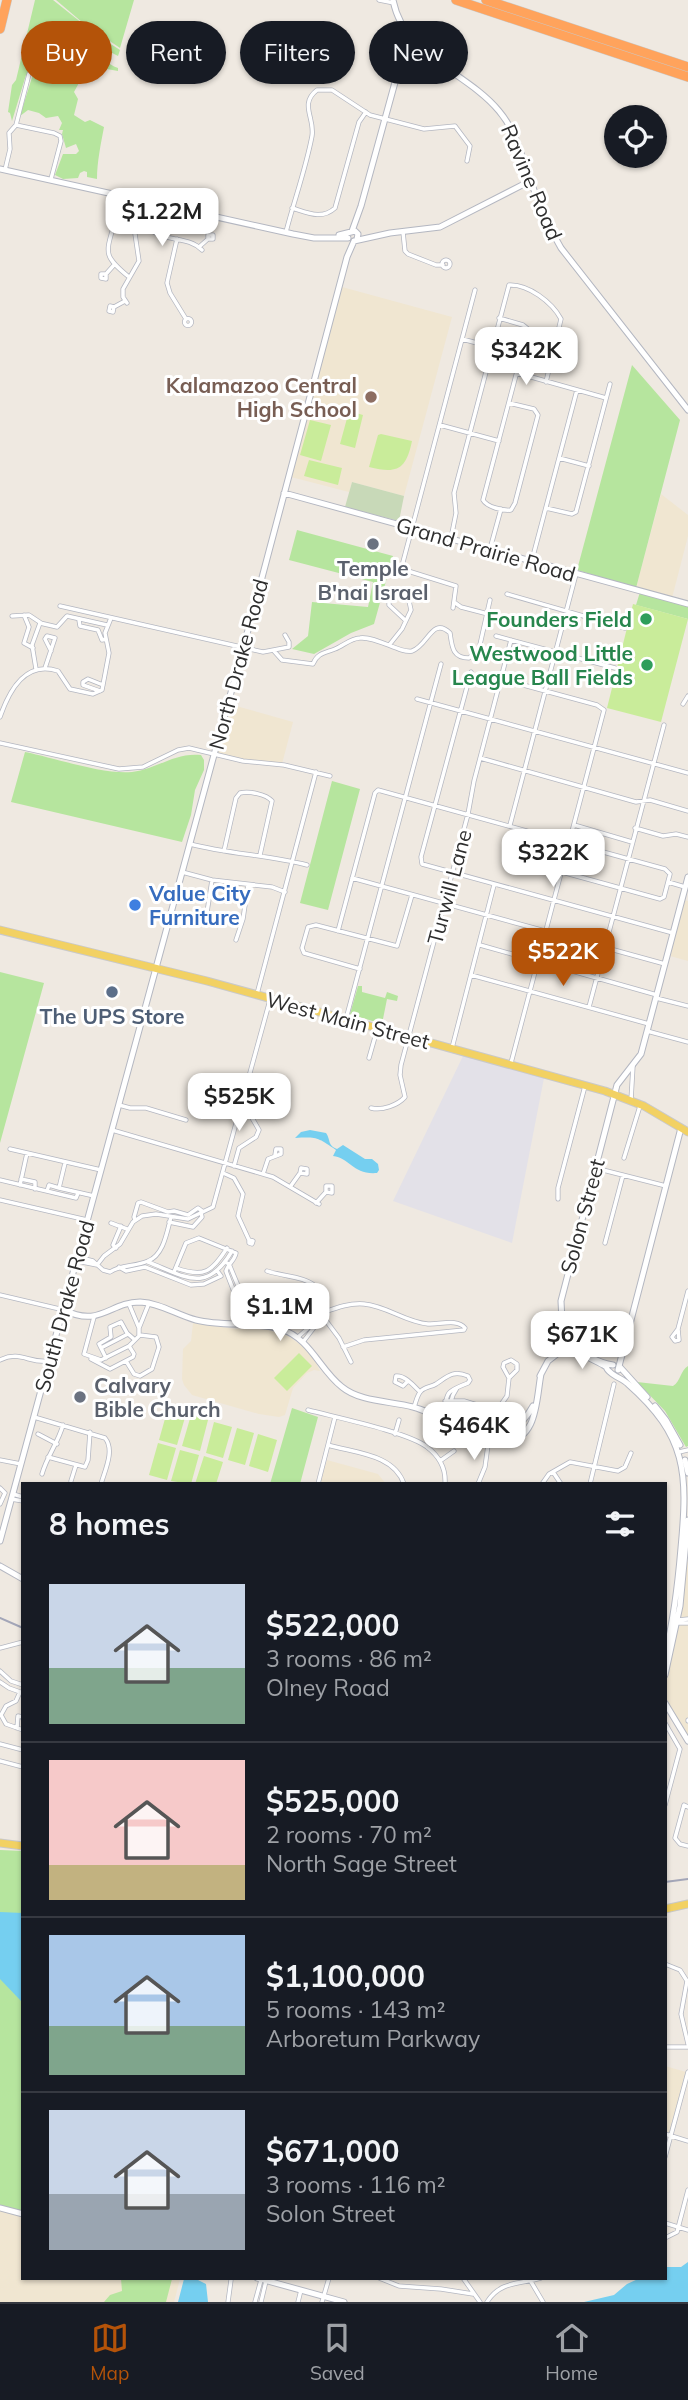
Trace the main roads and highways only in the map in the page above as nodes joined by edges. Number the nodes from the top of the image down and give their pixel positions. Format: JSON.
{"nodes":[{"id":1,"x":7,"y":0,"type":"edge"},
{"id":2,"x":456,"y":0,"type":"edge"},
{"id":3,"x":486,"y":0,"type":"edge"},
{"id":4,"x":0,"y":29,"type":"edge"},
{"id":5,"x":688,"y":67,"type":"edge"},
{"id":6,"x":688,"y":77,"type":"edge"},
{"id":7,"x":0,"y":930,"type":"edge"},
{"id":8,"x":684,"y":1130,"type":"edge"},
{"id":9,"x":0,"y":1843,"type":"edge"},
{"id":10,"x":21,"y":1846,"type":"edge"},
{"id":11,"x":688,"y":1904,"type":"edge"},
{"id":12,"x":667,"y":1909,"type":"edge"}],
"edges":[{"from":1,"to":4,"type":"highway"},
{"from":2,"to":6,"type":"highway"},
{"from":3,"to":5,"type":"highway"},
{"from":7,"to":8,"type":"main road","name":"West Main Street"},
{"from":9,"to":10,"type":"main road"},
{"from":11,"to":12,"type":"main road"}]}
